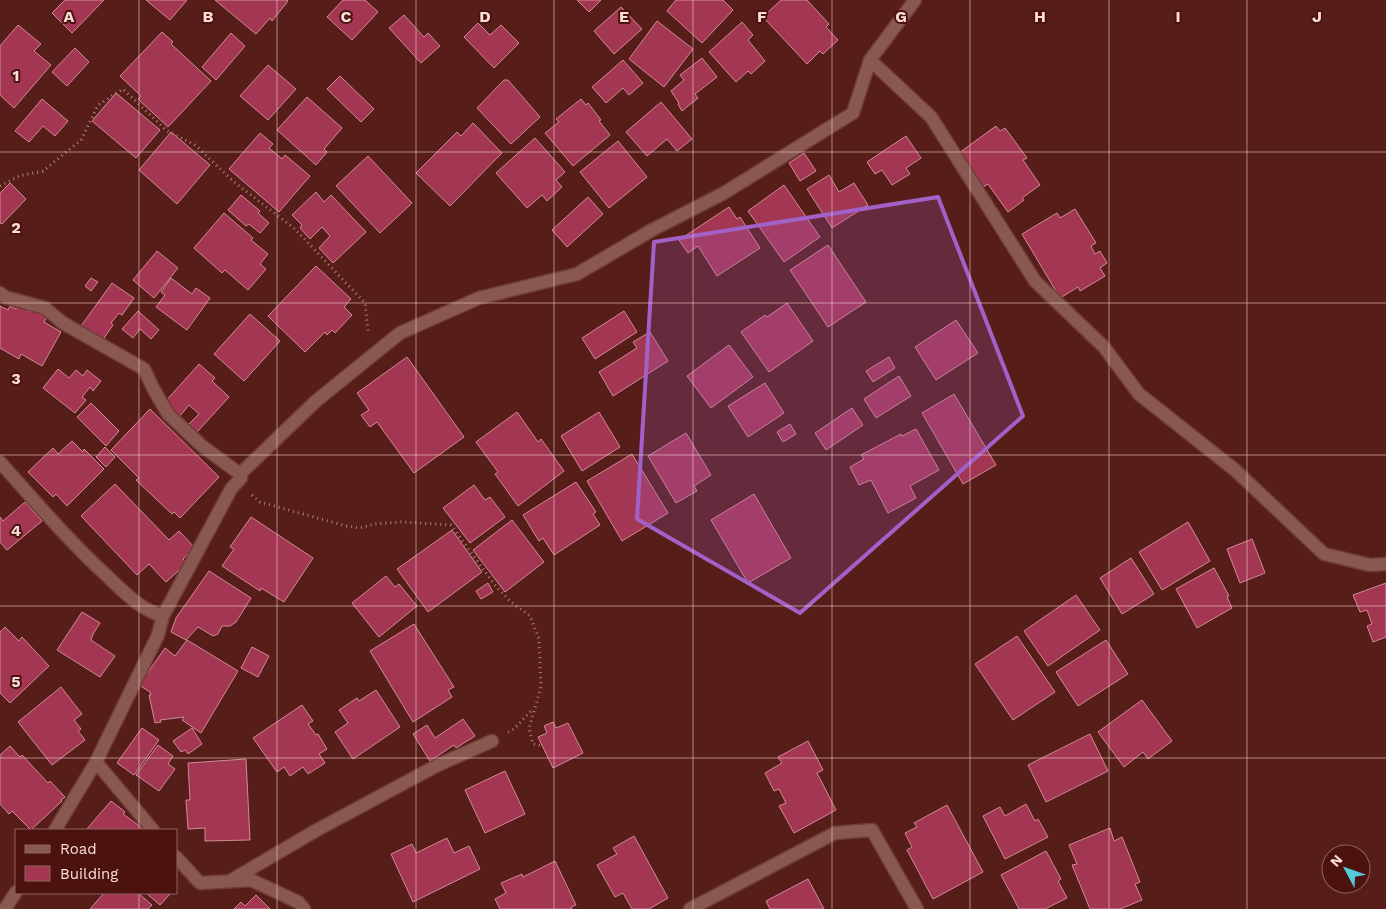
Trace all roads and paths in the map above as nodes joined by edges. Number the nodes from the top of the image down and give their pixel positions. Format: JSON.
{"nodes":[{"id":1,"x":915,"y":0,"type":"edge"},
{"id":2,"x":870,"y":60,"type":"junction"},
{"id":3,"x":0,"y":186,"type":"edge"},
{"id":4,"x":0,"y":293,"type":"edge"},
{"id":5,"x":371,"y":356,"type":"junction"},
{"id":6,"x":0,"y":462,"type":"edge"},
{"id":7,"x":240,"y":477,"type":"junction"},
{"id":8,"x":1386,"y":564,"type":"edge"},
{"id":9,"x":163,"y":616,"type":"junction"},
{"id":10,"x":534,"y":709,"type":"junction"},
{"id":11,"x":492,"y":741,"type":"joint"},
{"id":12,"x":543,"y":746,"type":"dead end"},
{"id":13,"x":96,"y":762,"type":"junction"},
{"id":14,"x":56,"y":829,"type":"edge"},
{"id":15,"x":152,"y":829,"type":"edge"},
{"id":16,"x":178,"y":859,"type":"edge"},
{"id":17,"x":230,"y":881,"type":"junction"},
{"id":18,"x":15,"y":894,"type":"edge"},
{"id":19,"x":5,"y":909,"type":"edge"},
{"id":20,"x":304,"y":909,"type":"edge"},
{"id":21,"x":690,"y":909,"type":"edge"},
{"id":22,"x":917,"y":909,"type":"edge"}],
"edges":[{"from":1,"to":2,"type":"street"},
{"from":2,"to":5,"type":"street"},
{"from":2,"to":8,"type":"street"},
{"from":3,"to":5,"type":"path"},
{"from":4,"to":7,"type":"street"},
{"from":5,"to":7,"type":"street"},
{"from":6,"to":9,"type":"street"},
{"from":7,"to":9,"type":"street"},
{"from":7,"to":10,"type":"path"},
{"from":9,"to":13,"type":"street"},
{"from":10,"to":11,"type":"path"},
{"from":10,"to":12,"type":"path"},
{"from":11,"to":17,"type":"street"},
{"from":13,"to":14,"type":"street"},
{"from":13,"to":15,"type":"street"},
{"from":16,"to":17,"type":"street"},
{"from":17,"to":20,"type":"street"},
{"from":18,"to":19,"type":"street"},
{"from":21,"to":22,"type":"street"}]}
